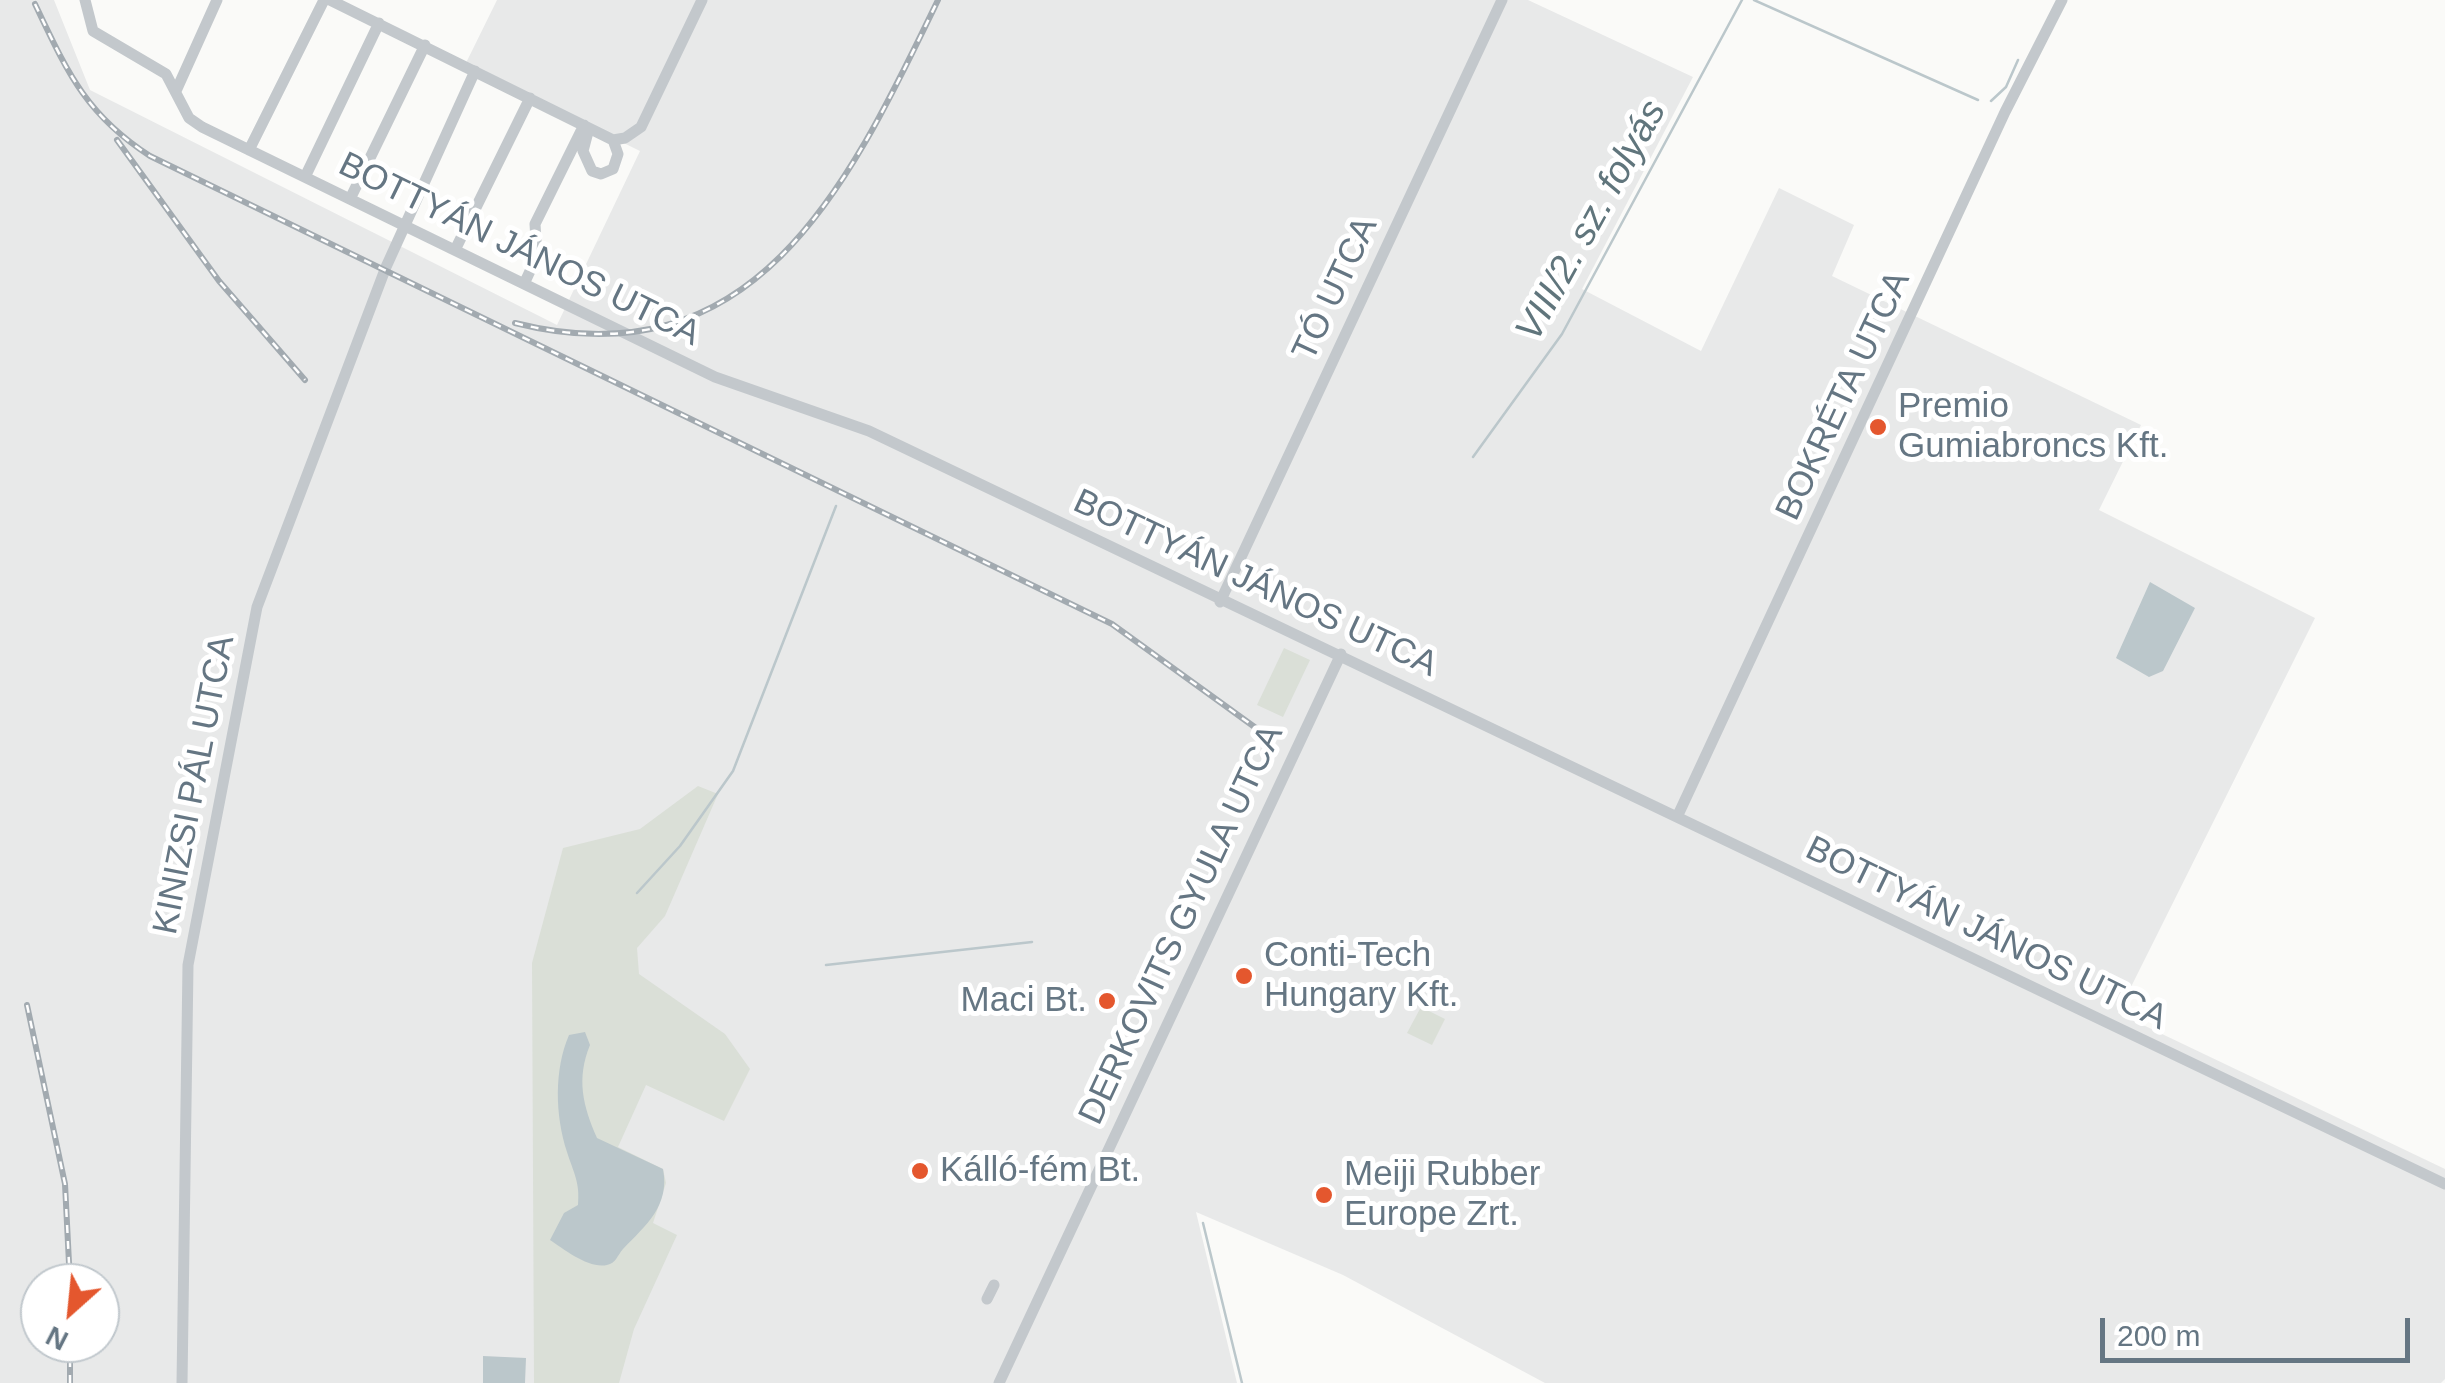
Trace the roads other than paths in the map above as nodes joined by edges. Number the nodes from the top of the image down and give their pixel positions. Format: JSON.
{"nodes":[{"id":1,"x":84,"y":0,"type":"edge"},
{"id":2,"x":218,"y":0,"type":"edge"},
{"id":3,"x":327,"y":0,"type":"edge"},
{"id":4,"x":702,"y":0,"type":"edge"},
{"id":5,"x":1502,"y":0,"type":"edge"},
{"id":6,"x":2062,"y":0,"type":"edge"},
{"id":7,"x":379,"y":24,"type":"junction"},
{"id":8,"x":425,"y":46,"type":"junction"},
{"id":9,"x":475,"y":71,"type":"junction"},
{"id":10,"x":176,"y":91,"type":"junction"},
{"id":11,"x":530,"y":98,"type":"junction"},
{"id":12,"x":586,"y":127,"type":"junction"},
{"id":13,"x":613,"y":140,"type":"junction"},
{"id":14,"x":249,"y":150,"type":"junction"},
{"id":15,"x":304,"y":177,"type":"junction"},
{"id":16,"x":350,"y":199,"type":"junction"},
{"id":17,"x":405,"y":224,"type":"junction"},
{"id":18,"x":455,"y":250,"type":"junction"},
{"id":19,"x":524,"y":284,"type":"junction"},
{"id":20,"x":1220,"y":602,"type":"junction"},
{"id":21,"x":1341,"y":654,"type":"junction"},
{"id":22,"x":1678,"y":816,"type":"junction"},
{"id":23,"x":2445,"y":1184,"type":"edge"},
{"id":24,"x":994,"y":1285,"type":"dead end"},
{"id":25,"x":986,"y":1299,"type":"dead end"},
{"id":26,"x":182,"y":1383,"type":"edge"},
{"id":27,"x":999,"y":1383,"type":"edge"}],
"edges":[{"from":1,"to":10,"type":"street","name":"BOTTYÁN JÁNOS UTCA"},
{"from":2,"to":10,"type":"street"},
{"from":3,"to":7,"type":"street"},
{"from":3,"to":14,"type":"street"},
{"from":4,"to":13,"type":"street"},
{"from":5,"to":20,"type":"street","name":"TÓ UTCA"},
{"from":6,"to":22,"type":"street","name":"BOKRÉTA UTCA"},
{"from":7,"to":8,"type":"street"},
{"from":7,"to":15,"type":"street"},
{"from":8,"to":9,"type":"street"},
{"from":8,"to":16,"type":"street"},
{"from":9,"to":11,"type":"street"},
{"from":9,"to":17,"type":"street","name":"KINIZSI PÁL UTCA"},
{"from":10,"to":14,"type":"street","name":"BOTTYÁN JÁNOS UTCA"},
{"from":11,"to":12,"type":"street"},
{"from":11,"to":18,"type":"street"},
{"from":12,"to":13,"type":"street"},
{"from":12,"to":13,"type":"street"},
{"from":12,"to":19,"type":"street"},
{"from":14,"to":15,"type":"street","name":"BOTTYÁN JÁNOS UTCA"},
{"from":15,"to":16,"type":"street","name":"BOTTYÁN JÁNOS UTCA"},
{"from":16,"to":17,"type":"street","name":"BOTTYÁN JÁNOS UTCA"},
{"from":17,"to":18,"type":"street","name":"BOTTYÁN JÁNOS UTCA"},
{"from":17,"to":26,"type":"street","name":"KINIZSI PÁL UTCA"},
{"from":18,"to":19,"type":"street","name":"BOTTYÁN JÁNOS UTCA"},
{"from":19,"to":20,"type":"street","name":"BOTTYÁN JÁNOS UTCA"},
{"from":20,"to":21,"type":"street","name":"BOTTYÁN JÁNOS UTCA"},
{"from":21,"to":22,"type":"street","name":"BOTTYÁN JÁNOS UTCA"},
{"from":21,"to":27,"type":"street","name":"DERKOVITS GYULA UTCA"},
{"from":22,"to":23,"type":"street","name":"BOTTYÁN JÁNOS UTCA"},
{"from":24,"to":25,"type":"street"}]}
